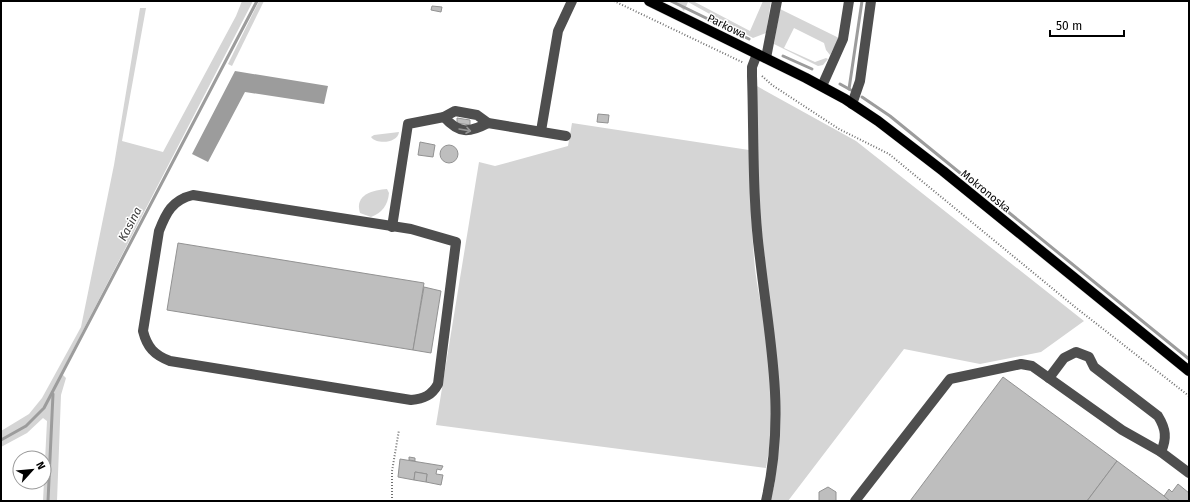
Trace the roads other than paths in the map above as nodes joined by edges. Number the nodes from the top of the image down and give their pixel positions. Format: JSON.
{"nodes":[{"id":1,"x":572,"y":1,"type":"edge"},
{"id":2,"x":649,"y":1,"type":"edge"},
{"id":3,"x":777,"y":1,"type":"edge"},
{"id":4,"x":849,"y":1,"type":"edge"},
{"id":5,"x":871,"y":1,"type":"edge"},
{"id":6,"x":759,"y":55,"type":"junction"},
{"id":7,"x":822,"y":86,"type":"junction"},
{"id":8,"x":852,"y":104,"type":"junction"},
{"id":9,"x":444,"y":117,"type":"junction"},
{"id":10,"x":488,"y":123,"type":"junction"},
{"id":11,"x":541,"y":131,"type":"junction"},
{"id":12,"x":566,"y":136,"type":"dead end"},
{"id":13,"x":392,"y":227,"type":"junction"},
{"id":14,"x":1189,"y":371,"type":"edge"},
{"id":15,"x":1049,"y":378,"type":"junction"},
{"id":16,"x":1161,"y":452,"type":"junction"},
{"id":17,"x":1189,"y":473,"type":"edge"},
{"id":18,"x":766,"y":501,"type":"edge"},
{"id":19,"x":855,"y":501,"type":"edge"}],
"edges":[{"from":1,"to":11,"type":"lane"},
{"from":2,"to":6,"type":"main road","name":"Parkowa"},
{"from":3,"to":6,"type":"lane"},
{"from":4,"to":7,"type":"lane"},
{"from":5,"to":8,"type":"lane"},
{"from":6,"to":7,"type":"main road","name":"Mokronoska"},
{"from":6,"to":18,"type":"lane"},
{"from":7,"to":8,"type":"main road","name":"Mokronoska"},
{"from":8,"to":14,"type":"main road","name":"Mokronoska"},
{"from":9,"to":10,"type":"lane"},
{"from":9,"to":10,"type":"lane","one_way":true},
{"from":9,"to":13,"type":"lane"},
{"from":10,"to":11,"type":"lane"},
{"from":11,"to":12,"type":"lane"},
{"from":13,"to":13,"type":"lane"},
{"from":15,"to":16,"type":"lane"},
{"from":15,"to":16,"type":"lane"},
{"from":15,"to":19,"type":"lane"},
{"from":16,"to":17,"type":"lane"}]}
